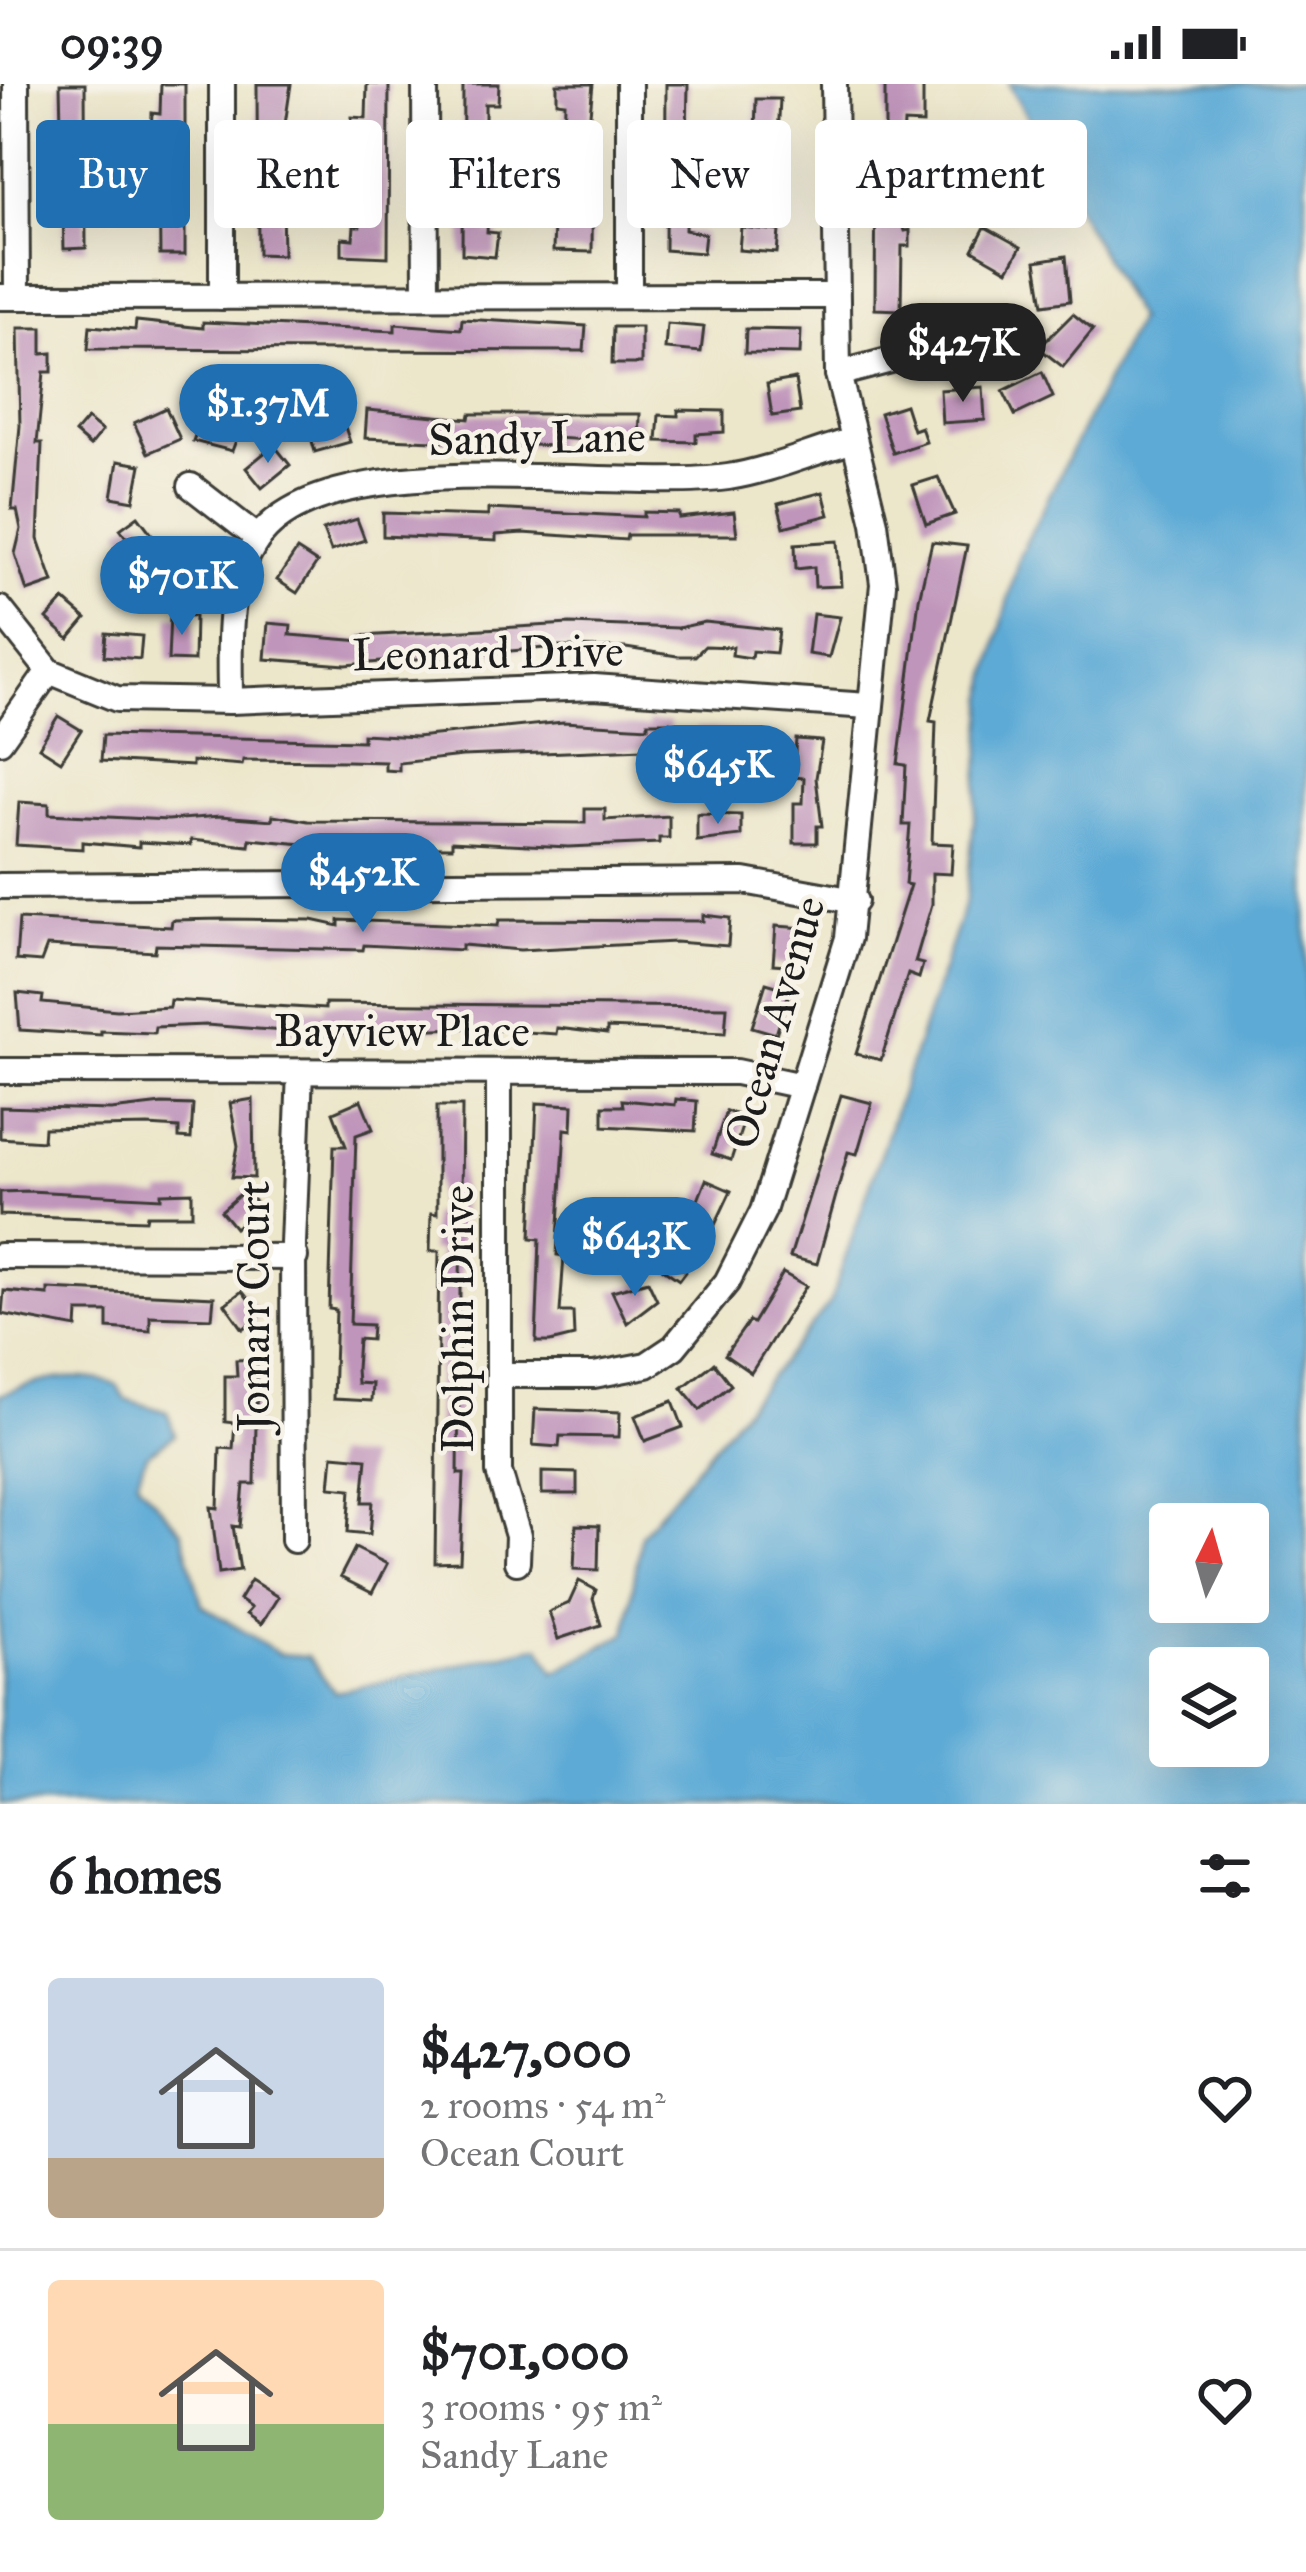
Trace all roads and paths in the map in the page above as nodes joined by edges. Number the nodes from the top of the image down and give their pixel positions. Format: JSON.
{"nodes":[{"id":1,"x":16,"y":84,"type":"edge"},
{"id":2,"x":222,"y":84,"type":"edge"},
{"id":3,"x":425,"y":84,"type":"edge"},
{"id":4,"x":629,"y":84,"type":"edge"},
{"id":5,"x":834,"y":84,"type":"edge"},
{"id":6,"x":222,"y":296,"type":"junction"},
{"id":7,"x":426,"y":296,"type":"junction"},
{"id":8,"x":629,"y":296,"type":"junction"},
{"id":9,"x":834,"y":296,"type":"junction"},
{"id":10,"x":8,"y":297,"type":"edge"},
{"id":11,"x":990,"y":334,"type":"dead end"},
{"id":12,"x":838,"y":374,"type":"junction"},
{"id":13,"x":851,"y":441,"type":"junction"},
{"id":14,"x":191,"y":486,"type":"dead end"},
{"id":15,"x":258,"y":538,"type":"junction"},
{"id":16,"x":0,"y":609,"type":"edge"},
{"id":17,"x":49,"y":670,"type":"junction"},
{"id":18,"x":230,"y":700,"type":"junction"},
{"id":19,"x":868,"y":706,"type":"junction"},
{"id":20,"x":0,"y":741,"type":"edge"},
{"id":21,"x":0,"y":886,"type":"edge"},
{"id":22,"x":855,"y":901,"type":"junction"},
{"id":23,"x":0,"y":1071,"type":"edge"},
{"id":24,"x":300,"y":1072,"type":"junction"},
{"id":25,"x":499,"y":1072,"type":"junction"},
{"id":26,"x":802,"y":1086,"type":"junction"},
{"id":27,"x":0,"y":1256,"type":"edge"},
{"id":28,"x":295,"y":1257,"type":"junction"},
{"id":29,"x":499,"y":1375,"type":"junction"},
{"id":30,"x":295,"y":1540,"type":"dead end"},
{"id":31,"x":517,"y":1562,"type":"dead end"}],
"edges":[{"from":1,"to":10,"type":"street"},
{"from":2,"to":6,"type":"street"},
{"from":3,"to":7,"type":"street"},
{"from":4,"to":8,"type":"street"},
{"from":5,"to":9,"type":"street","name":"Ocean Avenue"},
{"from":6,"to":7,"type":"street"},
{"from":6,"to":10,"type":"street"},
{"from":7,"to":8,"type":"street"},
{"from":8,"to":9,"type":"street"},
{"from":9,"to":12,"type":"street","name":"Ocean Avenue"},
{"from":11,"to":12,"type":"street"},
{"from":12,"to":13,"type":"street","name":"Ocean Avenue"},
{"from":13,"to":15,"type":"street","name":"Sandy Lane"},
{"from":13,"to":19,"type":"street","name":"Ocean Avenue"},
{"from":14,"to":15,"type":"street"},
{"from":15,"to":18,"type":"street","name":"Sandy Lane"},
{"from":16,"to":17,"type":"street","name":"Leonard Drive"},
{"from":17,"to":18,"type":"street","name":"Leonard Drive"},
{"from":17,"to":20,"type":"street"},
{"from":18,"to":19,"type":"street","name":"Leonard Drive"},
{"from":19,"to":22,"type":"street","name":"Ocean Avenue"},
{"from":21,"to":22,"type":"street"},
{"from":22,"to":26,"type":"street","name":"Ocean Avenue"},
{"from":23,"to":24,"type":"street","name":"Bayview Place"},
{"from":24,"to":25,"type":"street","name":"Bayview Place"},
{"from":24,"to":28,"type":"street","name":"Jomarr Court"},
{"from":25,"to":26,"type":"street","name":"Bayview Place"},
{"from":25,"to":29,"type":"street","name":"Dolphin Drive"},
{"from":26,"to":29,"type":"street","name":"Ocean Avenue"},
{"from":27,"to":28,"type":"street"},
{"from":28,"to":30,"type":"street","name":"Jomarr Court"},
{"from":29,"to":31,"type":"street","name":"Dolphin Drive"}]}
